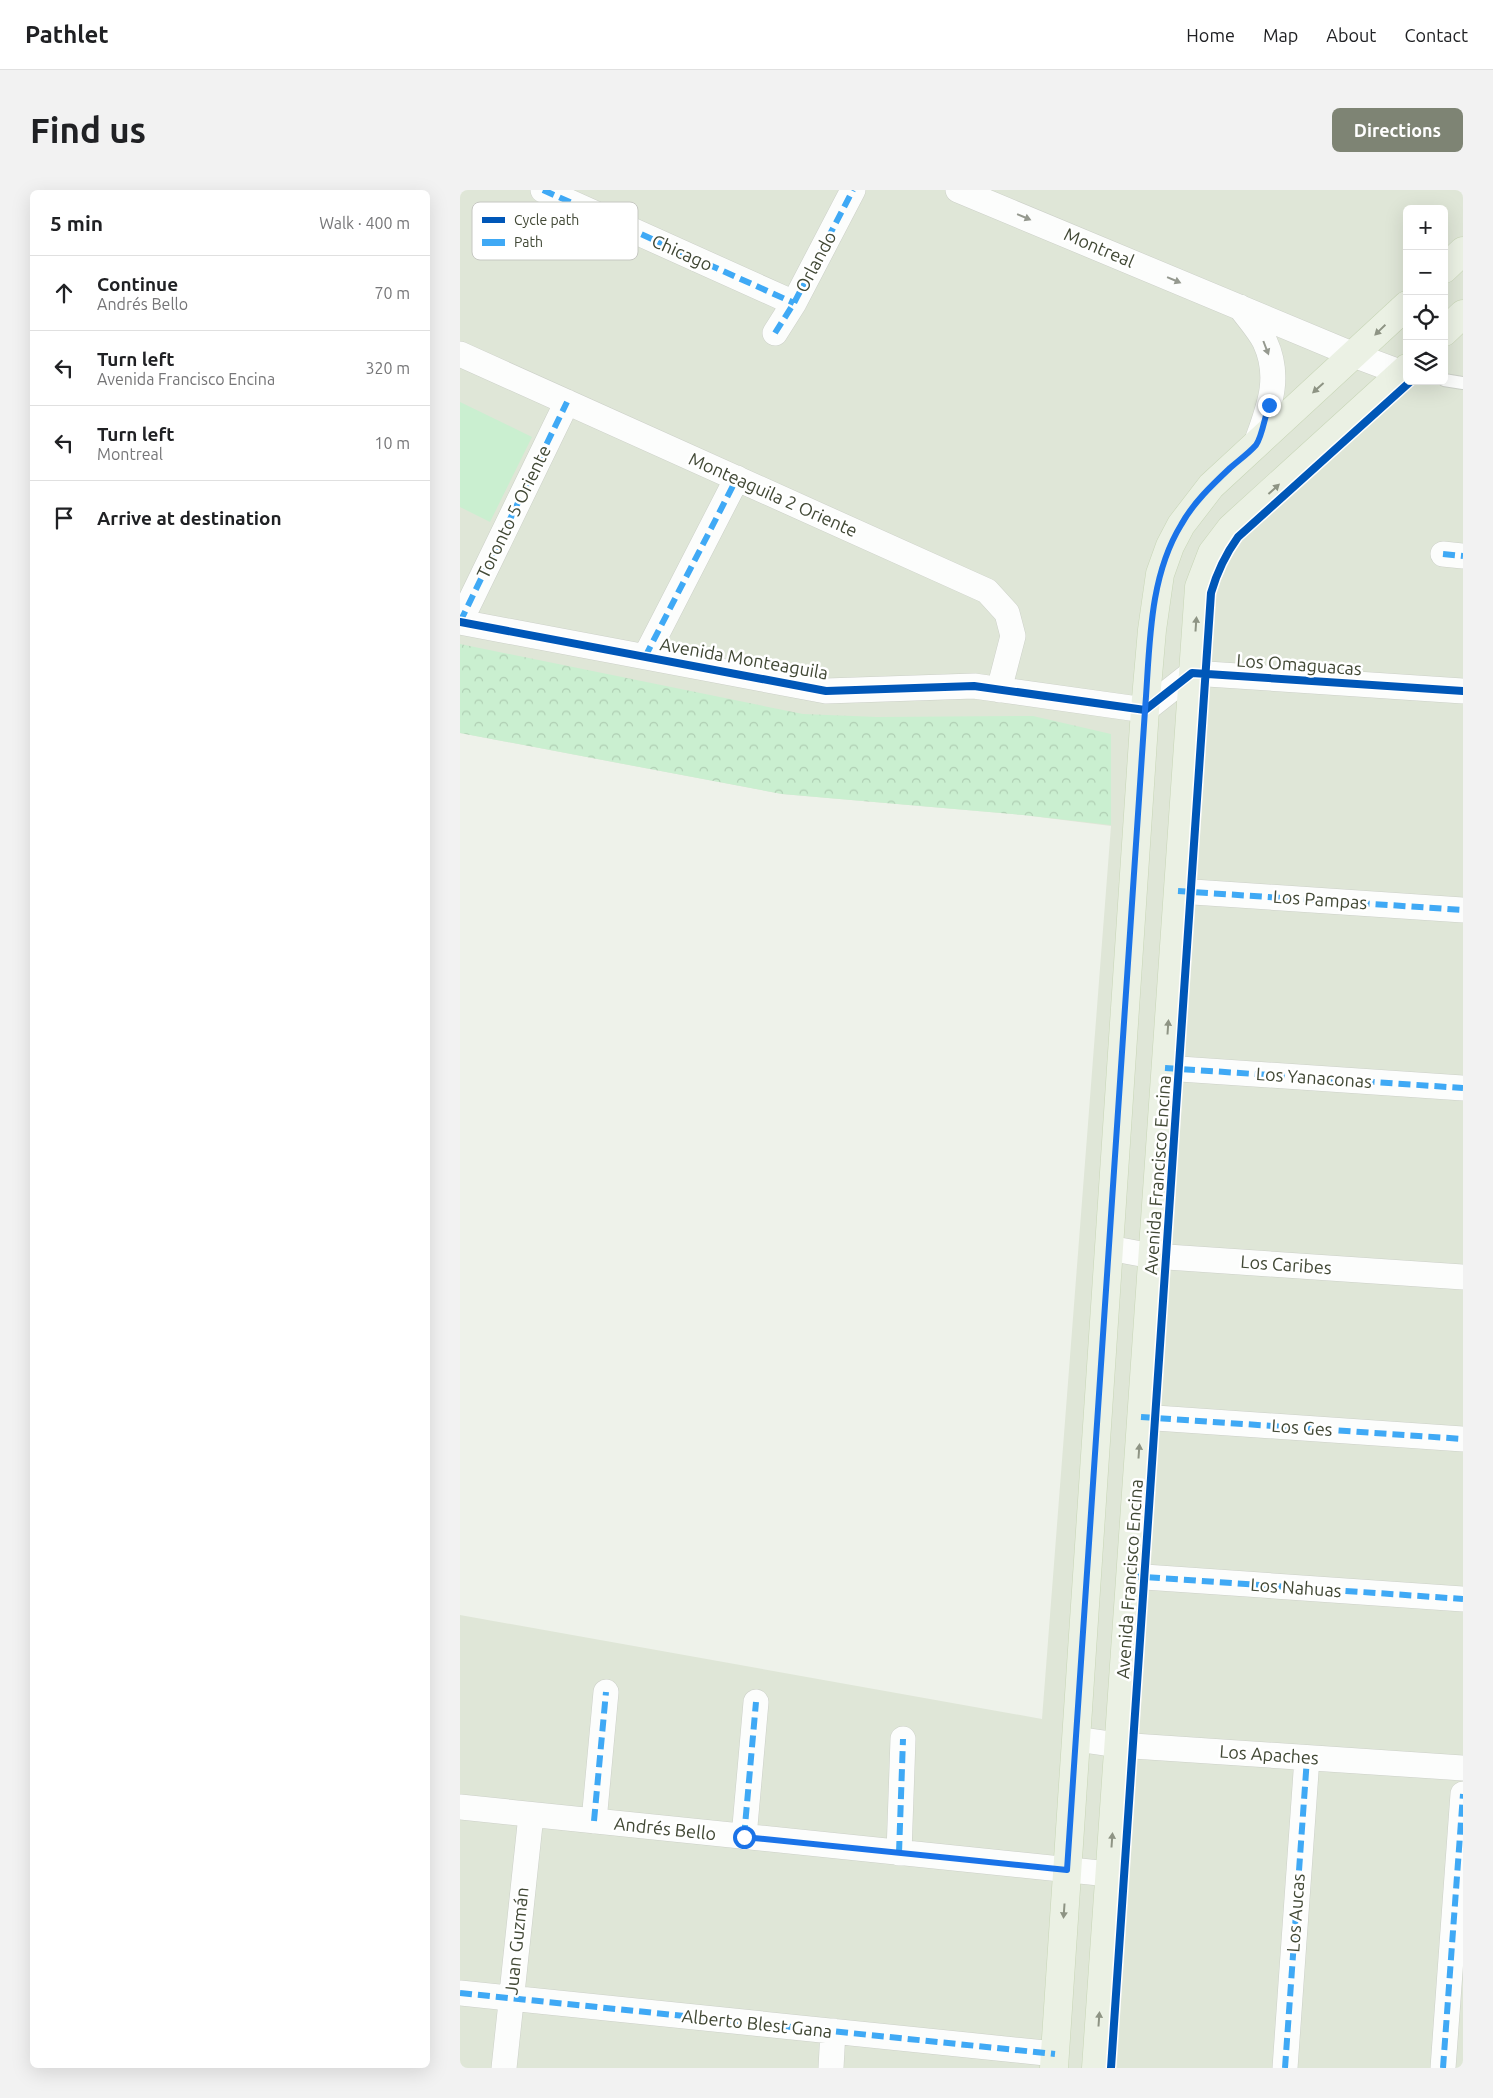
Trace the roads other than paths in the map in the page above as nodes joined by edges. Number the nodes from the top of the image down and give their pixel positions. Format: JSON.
{"nodes":[{"id":1,"x":543,"y":190,"type":"edge"},
{"id":2,"x":853,"y":190,"type":"edge"},
{"id":3,"x":974,"y":193,"type":"edge"},
{"id":4,"x":570,"y":202,"type":"edge"},
{"id":5,"x":638,"y":233,"type":"edge"},
{"id":6,"x":1463,"y":251,"type":"edge"},
{"id":7,"x":1448,"y":265,"type":"edge"},
{"id":8,"x":794,"y":303,"type":"junction"},
{"id":9,"x":1240,"y":307,"type":"junction"},
{"id":10,"x":1403,"y":309,"type":"edge"},
{"id":11,"x":1463,"y":314,"type":"edge"},
{"id":12,"x":1448,"y":328,"type":"edge"},
{"id":13,"x":776,"y":333,"type":"dead end"},
{"id":14,"x":460,"y":354,"type":"edge"},
{"id":15,"x":1354,"y":355,"type":"junction"},
{"id":16,"x":1403,"y":370,"type":"edge"},
{"id":17,"x":1403,"y":373,"type":"edge"},
{"id":18,"x":1448,"y":380,"type":"edge"},
{"id":19,"x":1463,"y":382,"type":"edge"},
{"id":20,"x":567,"y":402,"type":"junction"},
{"id":21,"x":1256,"y":444,"type":"junction"},
{"id":22,"x":737,"y":478,"type":"junction"},
{"id":23,"x":460,"y":622,"type":"edge"},
{"id":24,"x":645,"y":657,"type":"junction"},
{"id":25,"x":1192,"y":672,"type":"junction"},
{"id":26,"x":998,"y":690,"type":"junction"},
{"id":27,"x":1463,"y":691,"type":"edge"},
{"id":28,"x":1145,"y":710,"type":"junction"},
{"id":29,"x":1178,"y":891,"type":"junction"},
{"id":30,"x":1463,"y":910,"type":"edge"},
{"id":31,"x":1165,"y":1068,"type":"junction"},
{"id":32,"x":1463,"y":1088,"type":"edge"},
{"id":33,"x":1109,"y":1248,"type":"junction"},
{"id":34,"x":1152,"y":1256,"type":"junction"},
{"id":35,"x":1463,"y":1277,"type":"edge"},
{"id":36,"x":1141,"y":1417,"type":"junction"},
{"id":37,"x":1463,"y":1439,"type":"edge"},
{"id":38,"x":1130,"y":1576,"type":"junction"},
{"id":39,"x":1463,"y":1599,"type":"edge"},
{"id":40,"x":606,"y":1692,"type":"dead end"},
{"id":41,"x":756,"y":1702,"type":"dead end"},
{"id":42,"x":903,"y":1739,"type":"dead end"},
{"id":43,"x":1076,"y":1739,"type":"junction"},
{"id":44,"x":1118,"y":1745,"type":"junction"},
{"id":45,"x":1307,"y":1758,"type":"junction"},
{"id":46,"x":1463,"y":1768,"type":"edge"},
{"id":47,"x":1463,"y":1794,"type":"edge"},
{"id":48,"x":460,"y":1807,"type":"edge"},
{"id":49,"x":531,"y":1815,"type":"junction"},
{"id":50,"x":594,"y":1821,"type":"junction"},
{"id":51,"x":744,"y":1837,"type":"junction"},
{"id":52,"x":899,"y":1853,"type":"junction"},
{"id":53,"x":1067,"y":1870,"type":"junction"},
{"id":54,"x":1109,"y":1874,"type":"junction"},
{"id":55,"x":460,"y":1992,"type":"edge"},
{"id":56,"x":511,"y":1998,"type":"junction"},
{"id":57,"x":833,"y":2031,"type":"junction"},
{"id":58,"x":1054,"y":2061,"type":"edge"},
{"id":59,"x":504,"y":2068,"type":"edge"},
{"id":60,"x":831,"y":2068,"type":"edge"},
{"id":61,"x":1096,"y":2068,"type":"edge"},
{"id":62,"x":1285,"y":2068,"type":"edge"},
{"id":63,"x":1443,"y":2068,"type":"edge"}],
"edges":[{"from":1,"to":4,"type":"street","name":"Chicago"},
{"from":2,"to":8,"type":"street","name":"Orlando"},
{"from":3,"to":9,"type":"street","name":"Montreal","one_way":true},
{"from":5,"to":8,"type":"street","name":"Chicago"},
{"from":6,"to":7,"type":"main road"},
{"from":8,"to":13,"type":"street","name":"Orlando"},
{"from":9,"to":15,"type":"street","name":"Montreal"},
{"from":9,"to":21,"type":"street","one_way":true},
{"from":10,"to":15,"type":"main road","one_way":true},
{"from":11,"to":12,"type":"main road"},
{"from":14,"to":20,"type":"street","name":"Monteaguila 2 Oriente"},
{"from":15,"to":16,"type":"street","name":"Montreal"},
{"from":15,"to":21,"type":"main road","one_way":true},
{"from":25,"to":17,"type":"main road","name":"Avenida Francisco Encina","one_way":true},
{"from":18,"to":19,"type":"lane"},
{"from":20,"to":22,"type":"street","name":"Monteaguila 2 Oriente"},
{"from":20,"to":23,"type":"street","name":"Toronto 5 Oriente"},
{"from":21,"to":28,"type":"main road"},
{"from":22,"to":24,"type":"street"},
{"from":22,"to":26,"type":"street","name":"Monteaguila 2 Oriente"},
{"from":23,"to":24,"type":"street","name":"Avenida Monteaguila"},
{"from":24,"to":26,"type":"street","name":"Avenida Monteaguila"},
{"from":25,"to":27,"type":"street","name":"Los Omaguacas"},
{"from":25,"to":28,"type":"street"},
{"from":25,"to":29,"type":"main road","name":"Avenida Francisco Encina"},
{"from":26,"to":28,"type":"street","name":"Avenida Monteaguila"},
{"from":28,"to":33,"type":"main road"},
{"from":29,"to":30,"type":"street","name":"Los Pampas"},
{"from":31,"to":29,"type":"main road","name":"Avenida Francisco Encina","one_way":true},
{"from":31,"to":32,"type":"street","name":"Los Yanaconas"},
{"from":31,"to":34,"type":"main road","name":"Avenida Francisco Encina"},
{"from":33,"to":34,"type":"street","name":"Los Caribes"},
{"from":33,"to":43,"type":"main road"},
{"from":34,"to":35,"type":"street","name":"Los Caribes"},
{"from":34,"to":36,"type":"main road","name":"Avenida Francisco Encina"},
{"from":36,"to":37,"type":"street","name":"Los Ges"},
{"from":38,"to":36,"type":"main road","name":"Avenida Francisco Encina","one_way":true},
{"from":38,"to":39,"type":"street","name":"Los Nahuas"},
{"from":38,"to":44,"type":"main road","name":"Avenida Francisco Encina"},
{"from":40,"to":50,"type":"street"},
{"from":41,"to":51,"type":"street"},
{"from":42,"to":52,"type":"street"},
{"from":43,"to":44,"type":"street","name":"Los Apaches"},
{"from":43,"to":53,"type":"main road"},
{"from":44,"to":45,"type":"street","name":"Los Apaches"},
{"from":54,"to":44,"type":"main road","name":"Avenida Francisco Encina","one_way":true},
{"from":45,"to":46,"type":"street","name":"Los Apaches"},
{"from":45,"to":62,"type":"street","name":"Los Aucas"},
{"from":47,"to":63,"type":"street"},
{"from":48,"to":49,"type":"street","name":"Andrés Bello"},
{"from":49,"to":50,"type":"street","name":"Andrés Bello"},
{"from":49,"to":56,"type":"street","name":"Juan Guzmán"},
{"from":50,"to":51,"type":"street","name":"Andrés Bello"},
{"from":51,"to":52,"type":"street","name":"Andrés Bello"},
{"from":52,"to":53,"type":"street","name":"Andrés Bello"},
{"from":53,"to":54,"type":"street","name":"Andrés Bello"},
{"from":53,"to":58,"type":"main road","one_way":true},
{"from":61,"to":54,"type":"main road","name":"Avenida Francisco Encina","one_way":true},
{"from":55,"to":56,"type":"street","name":"Alberto Blest Gana"},
{"from":56,"to":57,"type":"street","name":"Alberto Blest Gana"},
{"from":56,"to":59,"type":"street","name":"Juan Guzmán"},
{"from":57,"to":58,"type":"street","name":"Alberto Blest Gana"},
{"from":57,"to":60,"type":"street"}]}
